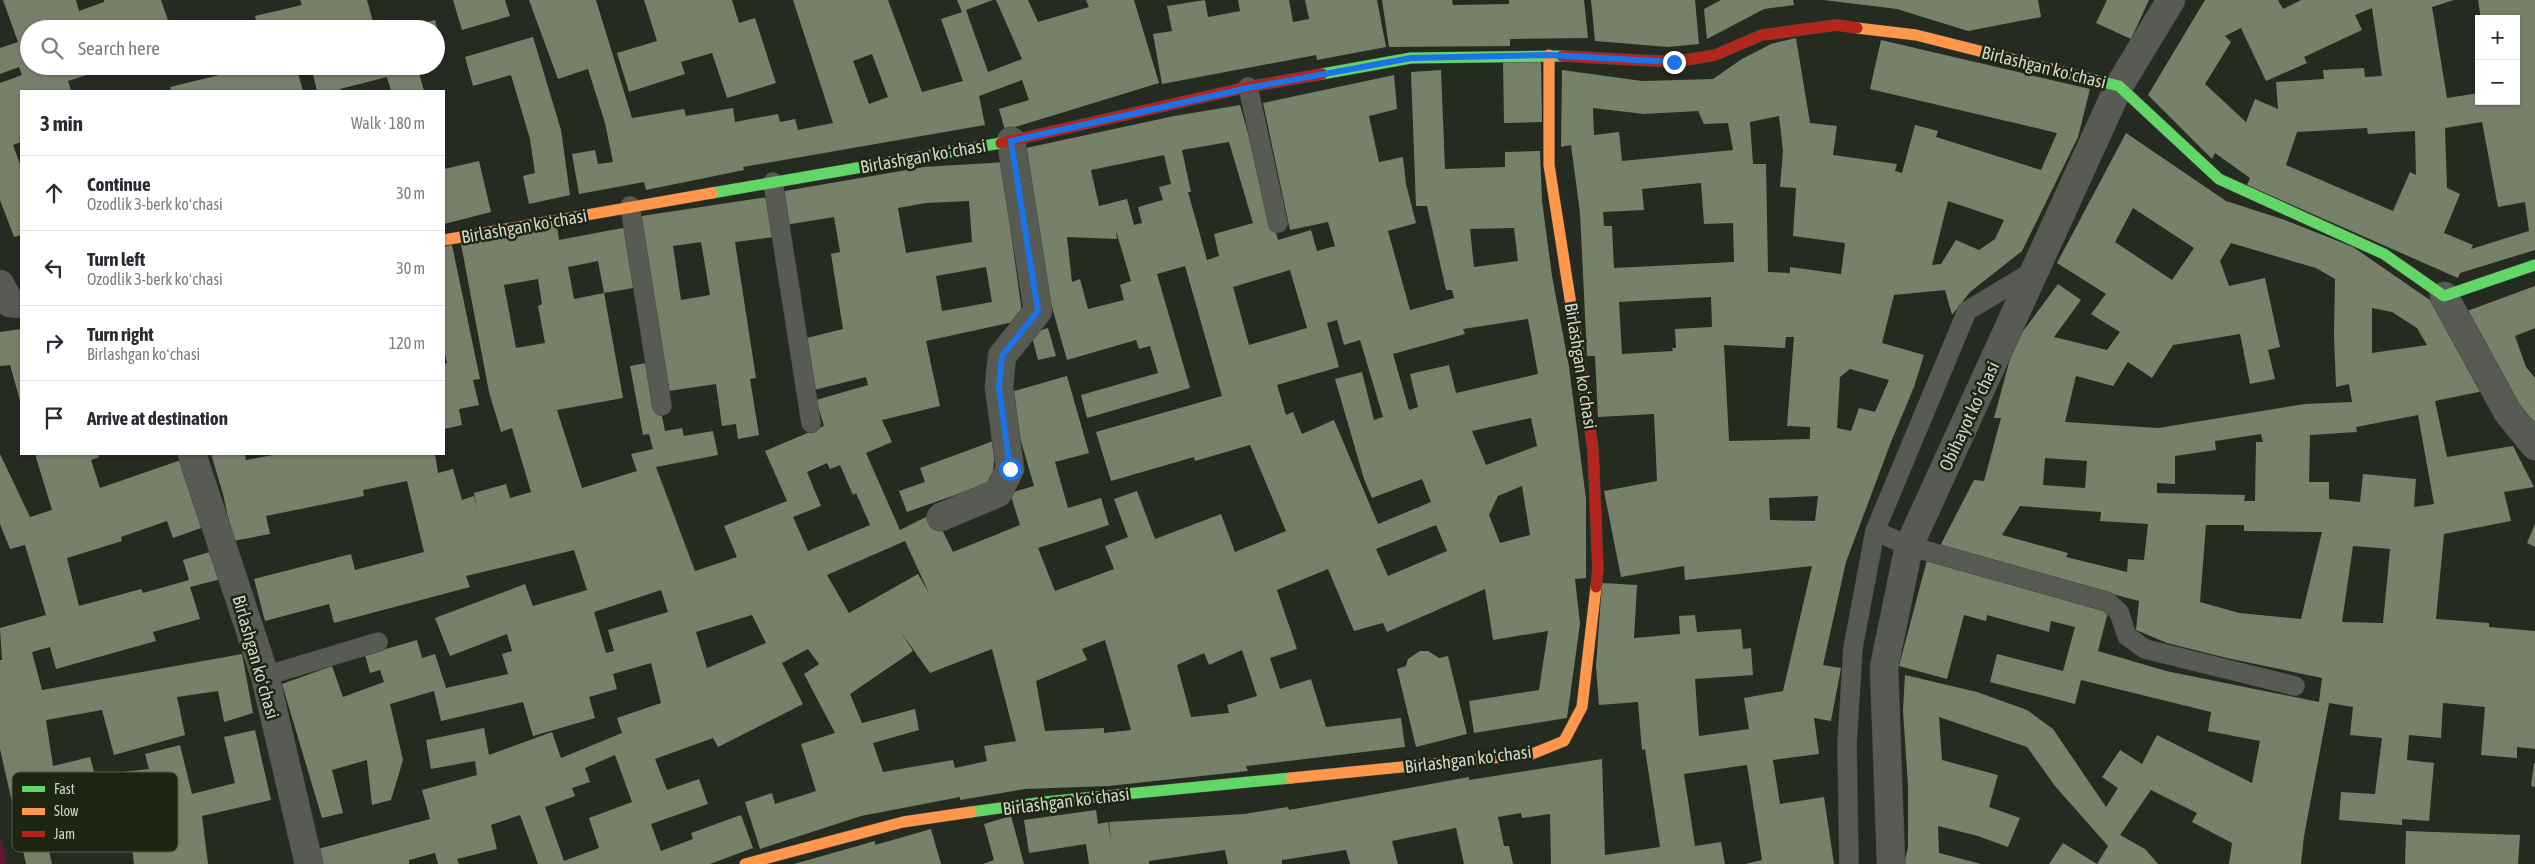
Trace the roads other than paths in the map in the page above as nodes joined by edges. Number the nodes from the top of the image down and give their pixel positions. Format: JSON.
{"nodes":[{"id":1,"x":2171,"y":0,"type":"edge"},
{"id":2,"x":1549,"y":55,"type":"junction"},
{"id":3,"x":2119,"y":86,"type":"junction"},
{"id":4,"x":1248,"y":88,"type":"junction"},
{"id":5,"x":1011,"y":141,"type":"junction"},
{"id":6,"x":773,"y":182,"type":"junction"},
{"id":7,"x":630,"y":206,"type":"junction"},
{"id":8,"x":1278,"y":223,"type":"dead end"},
{"id":9,"x":445,"y":240,"type":"edge"},
{"id":10,"x":2535,"y":265,"type":"edge"},
{"id":11,"x":2036,"y":269,"type":"junction"},
{"id":12,"x":0,"y":284,"type":"edge"},
{"id":13,"x":2444,"y":296,"type":"junction"},
{"id":14,"x":20,"y":304,"type":"edge"},
{"id":15,"x":662,"y":406,"type":"dead end"},
{"id":16,"x":811,"y":423,"type":"dead end"},
{"id":17,"x":2535,"y":446,"type":"edge"},
{"id":18,"x":192,"y":455,"type":"edge"},
{"id":19,"x":941,"y":517,"type":"dead end"},
{"id":20,"x":1876,"y":531,"type":"junction"},
{"id":21,"x":1909,"y":546,"type":"junction"},
{"id":22,"x":378,"y":642,"type":"dead end"},
{"id":23,"x":265,"y":676,"type":"junction"},
{"id":24,"x":2295,"y":686,"type":"dead end"},
{"id":25,"x":309,"y":864,"type":"edge"},
{"id":26,"x":745,"y":864,"type":"edge"},
{"id":27,"x":1850,"y":864,"type":"edge"},
{"id":28,"x":1891,"y":864,"type":"edge"}],
"edges":[{"from":1,"to":3,"type":"street","name":"Obihayot koʻchasi"},
{"from":2,"to":3,"type":"street","name":"Birlashgan koʻchasi"},
{"from":2,"to":4,"type":"street","name":"Birlashgan koʻchasi"},
{"from":2,"to":26,"type":"street","name":"Birlashgan koʻchasi"},
{"from":3,"to":11,"type":"street","name":"Obihayot koʻchasi"},
{"from":3,"to":13,"type":"street","name":"Birlashgan koʻchasi"},
{"from":4,"to":5,"type":"street","name":"Birlashgan koʻchasi"},
{"from":4,"to":8,"type":"lane"},
{"from":5,"to":6,"type":"street","name":"Birlashgan koʻchasi"},
{"from":5,"to":19,"type":"street"},
{"from":6,"to":7,"type":"street","name":"Birlashgan koʻchasi"},
{"from":6,"to":16,"type":"lane"},
{"from":7,"to":9,"type":"street","name":"Birlashgan koʻchasi"},
{"from":7,"to":15,"type":"lane"},
{"from":10,"to":13,"type":"street"},
{"from":11,"to":20,"type":"lane"},
{"from":11,"to":21,"type":"street","name":"Obihayot koʻchasi"},
{"from":12,"to":14,"type":"street"},
{"from":13,"to":17,"type":"street"},
{"from":18,"to":23,"type":"street","name":"Birlashgan koʻchasi"},
{"from":20,"to":21,"type":"lane"},
{"from":20,"to":27,"type":"lane"},
{"from":21,"to":24,"type":"lane"},
{"from":21,"to":28,"type":"street","name":"Obihayot koʻchasi"},
{"from":22,"to":23,"type":"lane"},
{"from":23,"to":25,"type":"street","name":"Birlashgan koʻchasi"}]}
